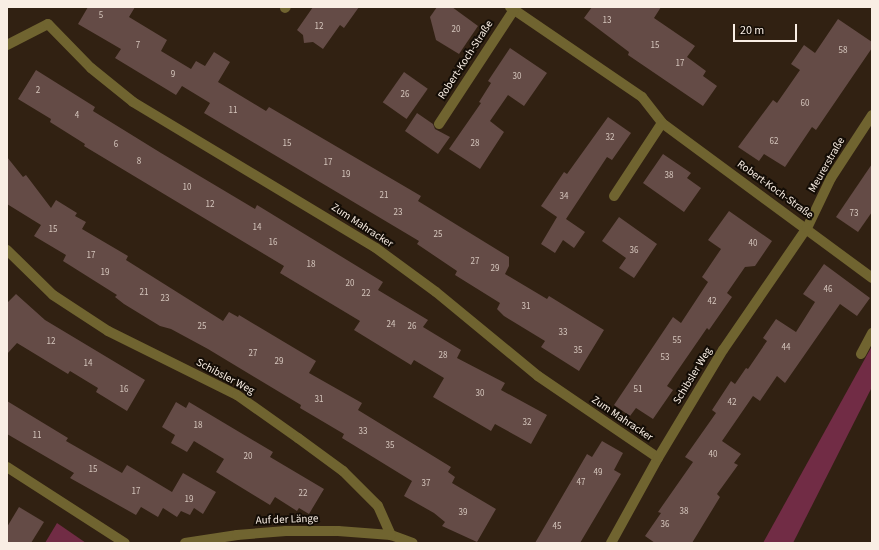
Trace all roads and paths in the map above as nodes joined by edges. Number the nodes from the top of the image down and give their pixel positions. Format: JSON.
{"nodes":[{"id":1,"x":512,"y":9,"type":"edge"},
{"id":2,"x":7,"y":45,"type":"edge"},
{"id":3,"x":872,"y":115,"type":"edge"},
{"id":4,"x":662,"y":123,"type":"junction"},
{"id":5,"x":439,"y":124,"type":"dead end"},
{"id":6,"x":614,"y":196,"type":"dead end"},
{"id":7,"x":807,"y":228,"type":"junction"},
{"id":8,"x":7,"y":250,"type":"edge"},
{"id":9,"x":872,"y":278,"type":"edge"},
{"id":10,"x":872,"y":333,"type":"edge"},
{"id":11,"x":861,"y":354,"type":"dead end"},
{"id":12,"x":658,"y":458,"type":"junction"},
{"id":13,"x":7,"y":467,"type":"edge"},
{"id":14,"x":391,"y":535,"type":"junction"},
{"id":15,"x":124,"y":543,"type":"edge"},
{"id":16,"x":185,"y":543,"type":"edge"},
{"id":17,"x":414,"y":543,"type":"edge"},
{"id":18,"x":611,"y":543,"type":"edge"}],
"edges":[{"from":1,"to":4,"type":"street","name":"Robert-Koch-Straße"},
{"from":1,"to":5,"type":"street","name":"Robert-Koch-Straße"},
{"from":2,"to":12,"type":"street","name":"Zum Mahracker"},
{"from":3,"to":7,"type":"street","name":"Meurerstraße"},
{"from":4,"to":6,"type":"street"},
{"from":4,"to":7,"type":"street","name":"Robert-Koch-Straße"},
{"from":7,"to":9,"type":"street","name":"Robert-Koch-Straße"},
{"from":7,"to":12,"type":"street","name":"Schibsler Weg"},
{"from":8,"to":14,"type":"street","name":"Schibsler Weg"},
{"from":10,"to":11,"type":"street"},
{"from":12,"to":18,"type":"street","name":"Schibsler Weg"},
{"from":13,"to":15,"type":"street"},
{"from":14,"to":16,"type":"street","name":"Auf der Länge"},
{"from":14,"to":17,"type":"street"}]}
